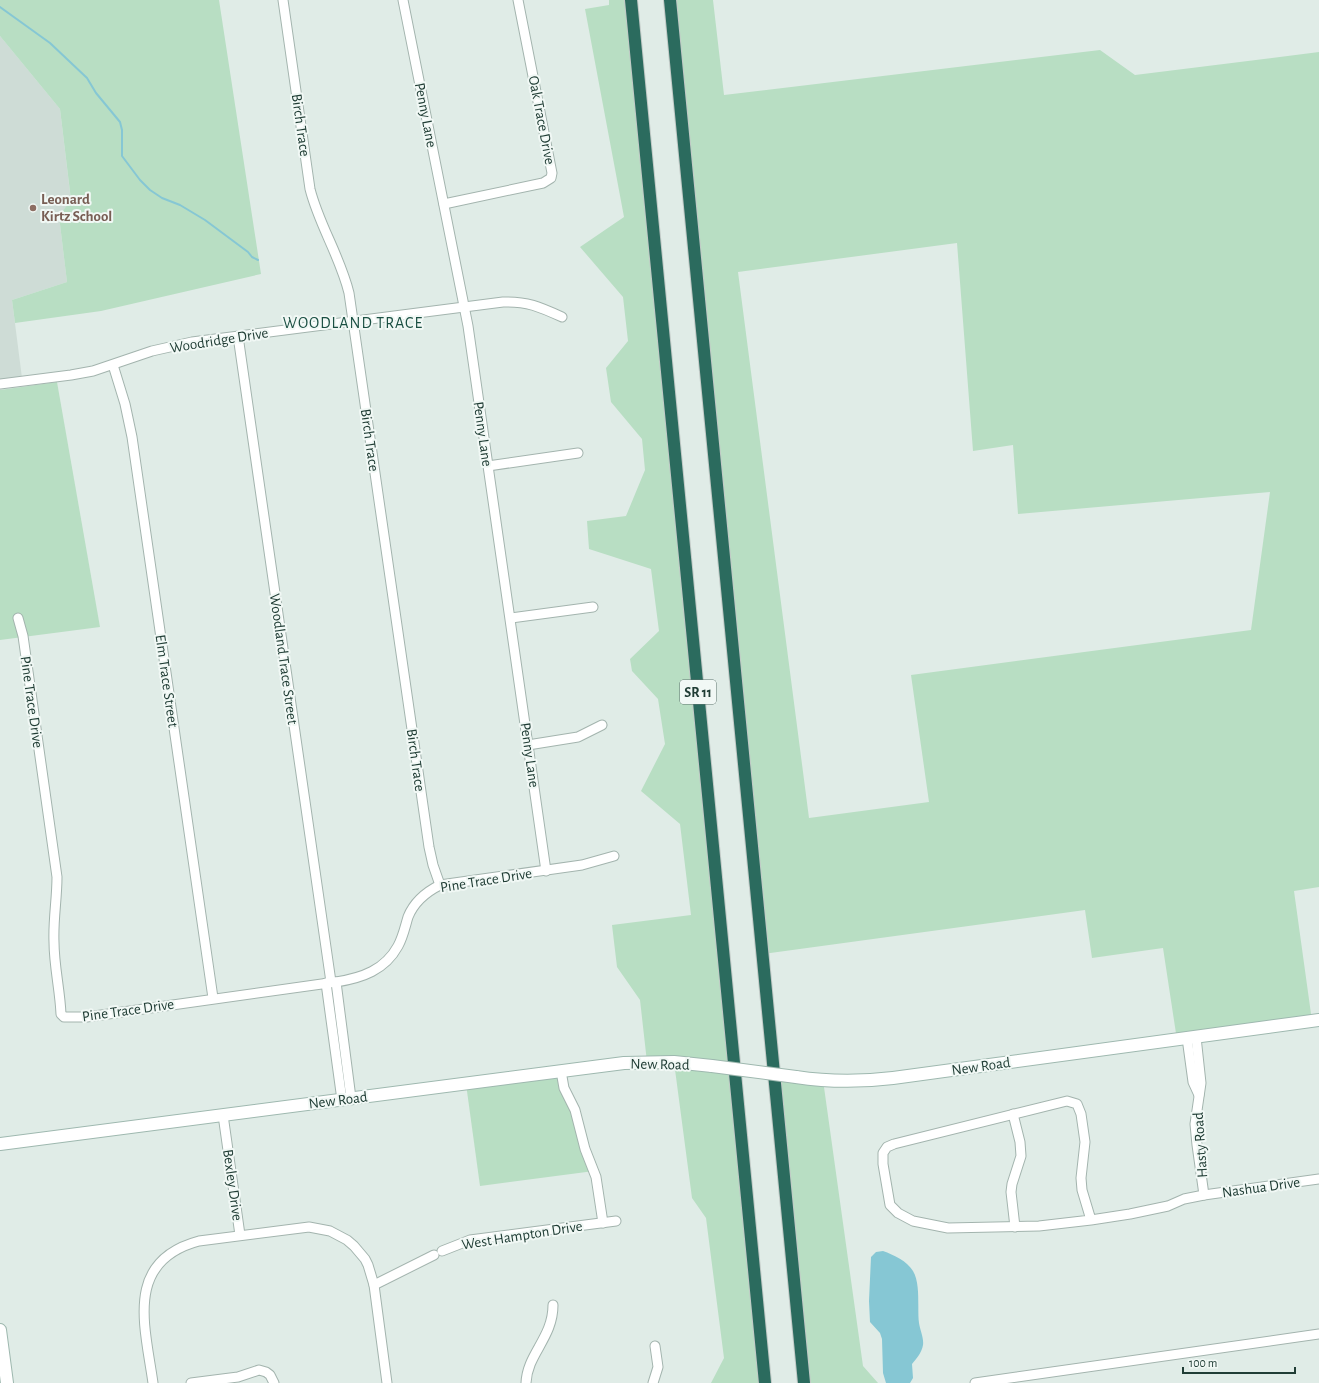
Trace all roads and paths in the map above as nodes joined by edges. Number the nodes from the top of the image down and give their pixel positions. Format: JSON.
{"nodes":[{"id":1,"x":283,"y":0,"type":"edge"},
{"id":2,"x":403,"y":0,"type":"edge"},
{"id":3,"x":518,"y":0,"type":"edge"},
{"id":4,"x":631,"y":0,"type":"edge"},
{"id":5,"x":670,"y":0,"type":"edge"},
{"id":6,"x":444,"y":204,"type":"junction"},
{"id":7,"x":464,"y":307,"type":"junction"},
{"id":8,"x":562,"y":317,"type":"dead end"},
{"id":9,"x":353,"y":321,"type":"junction"},
{"id":10,"x":238,"y":336,"type":"junction"},
{"id":11,"x":113,"y":364,"type":"junction"},
{"id":12,"x":0,"y":384,"type":"edge"},
{"id":13,"x":578,"y":453,"type":"dead end"},
{"id":14,"x":488,"y":466,"type":"junction"},
{"id":15,"x":593,"y":607,"type":"dead end"},
{"id":16,"x":18,"y":618,"type":"dead end"},
{"id":17,"x":511,"y":618,"type":"junction"},
{"id":18,"x":602,"y":725,"type":"dead end"},
{"id":19,"x":528,"y":745,"type":"junction"},
{"id":20,"x":614,"y":856,"type":"dead end"},
{"id":21,"x":546,"y":871,"type":"junction"},
{"id":22,"x":440,"y":884,"type":"junction"},
{"id":23,"x":331,"y":982,"type":"junction"},
{"id":24,"x":213,"y":998,"type":"junction"},
{"id":25,"x":1319,"y":1020,"type":"edge"},
{"id":26,"x":1191,"y":1038,"type":"junction"},
{"id":27,"x":561,"y":1071,"type":"junction"},
{"id":28,"x":346,"y":1099,"type":"junction"},
{"id":29,"x":1013,"y":1114,"type":"junction"},
{"id":30,"x":224,"y":1115,"type":"junction"},
{"id":31,"x":0,"y":1144,"type":"edge"},
{"id":32,"x":1319,"y":1179,"type":"edge"},
{"id":33,"x":1204,"y":1195,"type":"junction"},
{"id":34,"x":1091,"y":1220,"type":"junction"},
{"id":35,"x":616,"y":1221,"type":"dead end"},
{"id":36,"x":603,"y":1223,"type":"junction"},
{"id":37,"x":1015,"y":1228,"type":"junction"},
{"id":38,"x":240,"y":1235,"type":"junction"},
{"id":39,"x":374,"y":1285,"type":"junction"},
{"id":40,"x":553,"y":1305,"type":"dead end"},
{"id":41,"x":1319,"y":1334,"type":"edge"},
{"id":42,"x":0,"y":1335,"type":"edge"},
{"id":43,"x":655,"y":1346,"type":"dead end"},
{"id":44,"x":7,"y":1383,"type":"edge"},
{"id":45,"x":153,"y":1383,"type":"edge"},
{"id":46,"x":191,"y":1383,"type":"edge"},
{"id":47,"x":274,"y":1383,"type":"edge"},
{"id":48,"x":387,"y":1383,"type":"edge"},
{"id":49,"x":526,"y":1383,"type":"edge"},
{"id":50,"x":653,"y":1383,"type":"edge"},
{"id":51,"x":765,"y":1383,"type":"edge"},
{"id":52,"x":804,"y":1383,"type":"edge"},
{"id":53,"x":975,"y":1383,"type":"edge"}],
"edges":[{"from":1,"to":9,"type":"street","name":"Birch Trace"},
{"from":2,"to":6,"type":"street","name":"Penny Lane"},
{"from":3,"to":6,"type":"street","name":"Oak Trace Drive"},
{"from":4,"to":51,"type":"highway","number":"SR 11"},
{"from":5,"to":52,"type":"highway","number":"SR 11"},
{"from":6,"to":7,"type":"street","name":"Penny Lane"},
{"from":7,"to":8,"type":"street","name":"Woodridge Drive"},
{"from":7,"to":9,"type":"street","name":"Woodridge Drive"},
{"from":7,"to":14,"type":"street","name":"Penny Lane"},
{"from":9,"to":10,"type":"street","name":"Woodridge Drive"},
{"from":9,"to":22,"type":"street","name":"Birch Trace"},
{"from":10,"to":11,"type":"street","name":"Woodridge Drive"},
{"from":10,"to":23,"type":"street","name":"Woodland Trace Street"},
{"from":11,"to":12,"type":"street","name":"Woodridge Drive"},
{"from":11,"to":24,"type":"street","name":"Elm Trace Street"},
{"from":13,"to":14,"type":"street"},
{"from":14,"to":17,"type":"street","name":"Penny Lane"},
{"from":15,"to":17,"type":"street"},
{"from":16,"to":24,"type":"street","name":"Pine Trace Drive"},
{"from":17,"to":19,"type":"street","name":"Penny Lane"},
{"from":18,"to":19,"type":"street"},
{"from":19,"to":21,"type":"street","name":"Penny Lane"},
{"from":20,"to":21,"type":"street","name":"Pine Trace Drive"},
{"from":21,"to":22,"type":"street","name":"Pine Trace Drive"},
{"from":22,"to":23,"type":"street","name":"Pine Trace Drive"},
{"from":23,"to":24,"type":"street","name":"Pine Trace Drive"},
{"from":23,"to":28,"type":"street","name":"Woodland Trace Street"},
{"from":25,"to":26,"type":"street","name":"New Road"},
{"from":26,"to":27,"type":"street","name":"New Road","bridge":true},
{"from":26,"to":33,"type":"street","name":"Hasty Road"},
{"from":27,"to":28,"type":"street","name":"New Road"},
{"from":27,"to":36,"type":"street","name":"West Hampton Drive"},
{"from":28,"to":30,"type":"street","name":"New Road"},
{"from":29,"to":34,"type":"street"},
{"from":29,"to":37,"type":"street"},
{"from":29,"to":37,"type":"street","name":"Nashua Drive"},
{"from":30,"to":31,"type":"street","name":"New Road"},
{"from":30,"to":38,"type":"street","name":"Bexley Drive"},
{"from":32,"to":33,"type":"street","name":"Nashua Drive"},
{"from":33,"to":34,"type":"street","name":"Nashua Drive"},
{"from":34,"to":37,"type":"street","name":"Nashua Drive"},
{"from":35,"to":36,"type":"street","name":"West Hampton Drive"},
{"from":36,"to":39,"type":"street","name":"West Hampton Drive"},
{"from":38,"to":39,"type":"street"},
{"from":38,"to":45,"type":"street","name":"Bexley Drive"},
{"from":39,"to":48,"type":"street"},
{"from":40,"to":49,"type":"street"},
{"from":41,"to":53,"type":"street"},
{"from":42,"to":44,"type":"street"},
{"from":43,"to":50,"type":"street"},
{"from":46,"to":47,"type":"street"}]}
